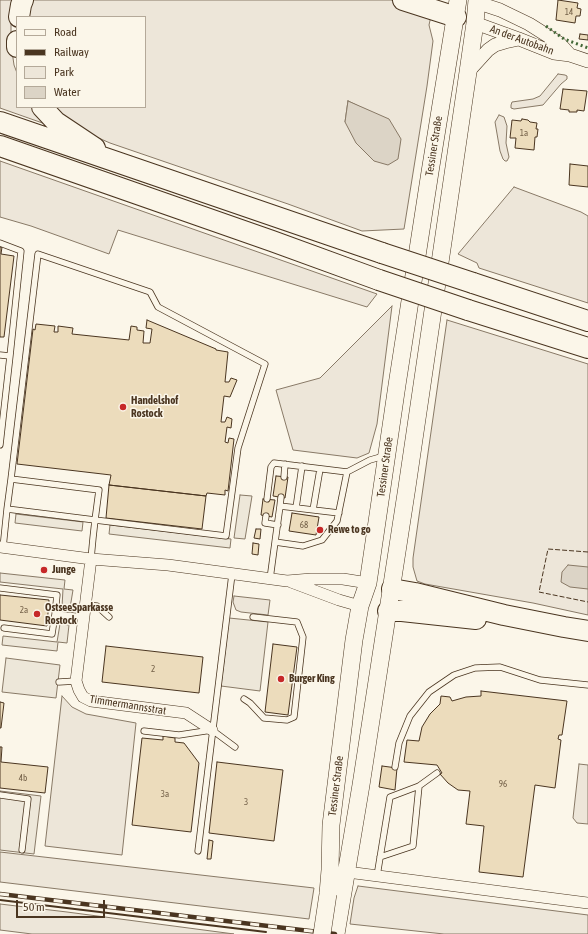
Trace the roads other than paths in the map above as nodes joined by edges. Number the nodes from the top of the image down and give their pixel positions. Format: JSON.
{"nodes":[{"id":1,"x":23,"y":0,"type":"edge"},
{"id":2,"x":403,"y":0,"type":"edge"},
{"id":3,"x":474,"y":1,"type":"edge"},
{"id":4,"x":457,"y":9,"type":"edge"},
{"id":5,"x":19,"y":16,"type":"edge"},
{"id":6,"x":475,"y":24,"type":"junction"},
{"id":7,"x":520,"y":39,"type":"junction"},
{"id":8,"x":570,"y":55,"type":"junction"},
{"id":9,"x":588,"y":62,"type":"edge"},
{"id":10,"x":468,"y":72,"type":"junction"},
{"id":11,"x":43,"y":108,"type":"edge"},
{"id":12,"x":0,"y":122,"type":"edge"},
{"id":13,"x":0,"y":146,"type":"edge"},
{"id":14,"x":114,"y":161,"type":"junction"},
{"id":15,"x":0,"y":243,"type":"edge"},
{"id":16,"x":588,"y":322,"type":"edge"},
{"id":17,"x":588,"y":348,"type":"edge"},
{"id":18,"x":0,"y":355,"type":"edge"},
{"id":19,"x":10,"y":356,"type":"junction"},
{"id":20,"x":0,"y":445,"type":"edge"},
{"id":21,"x":387,"y":455,"type":"junction"},
{"id":22,"x":285,"y":464,"type":"junction"},
{"id":23,"x":302,"y":466,"type":"junction"},
{"id":24,"x":320,"y":469,"type":"junction"},
{"id":25,"x":347,"y":472,"type":"junction"},
{"id":26,"x":284,"y":477,"type":"dead end"},
{"id":27,"x":11,"y":479,"type":"junction"},
{"id":28,"x":281,"y":497,"type":"dead end"},
{"id":29,"x":267,"y":499,"type":"dead end"},
{"id":30,"x":280,"y":506,"type":"junction"},
{"id":31,"x":296,"y":508,"type":"junction"},
{"id":32,"x":7,"y":509,"type":"junction"},
{"id":33,"x":313,"y":510,"type":"junction"},
{"id":34,"x":338,"y":513,"type":"junction"},
{"id":35,"x":266,"y":516,"type":"dead end"},
{"id":36,"x":95,"y":520,"type":"junction"},
{"id":37,"x":278,"y":525,"type":"junction"},
{"id":38,"x":275,"y":542,"type":"junction"},
{"id":39,"x":1,"y":547,"type":"edge"},
{"id":40,"x":91,"y":559,"type":"junction"},
{"id":41,"x":232,"y":574,"type":"junction"},
{"id":42,"x":270,"y":578,"type":"junction"},
{"id":43,"x":287,"y":580,"type":"junction"},
{"id":44,"x":368,"y":583,"type":"junction"},
{"id":45,"x":0,"y":588,"type":"edge"},
{"id":46,"x":392,"y":589,"type":"junction"},
{"id":47,"x":86,"y":606,"type":"junction"},
{"id":48,"x":360,"y":606,"type":"junction"},
{"id":49,"x":388,"y":611,"type":"junction"},
{"id":50,"x":55,"y":614,"type":"junction"},
{"id":51,"x":84,"y":617,"type":"junction"},
{"id":52,"x":109,"y":617,"type":"dead end"},
{"id":53,"x":253,"y":617,"type":"dead end"},
{"id":54,"x":564,"y":627,"type":"junction"},
{"id":55,"x":4,"y":628,"type":"dead end"},
{"id":56,"x":588,"y":631,"type":"edge"},
{"id":57,"x":76,"y":681,"type":"junction"},
{"id":58,"x":59,"y":682,"type":"dead end"},
{"id":59,"x":588,"y":685,"type":"edge"},
{"id":60,"x":244,"y":699,"type":"dead end"},
{"id":61,"x":212,"y":730,"type":"junction"},
{"id":62,"x":144,"y":731,"type":"dead end"},
{"id":63,"x":235,"y":747,"type":"dead end"},
{"id":64,"x":395,"y":767,"type":"dead end"},
{"id":65,"x":437,"y":773,"type":"dead end"},
{"id":66,"x":420,"y":786,"type":"junction"},
{"id":67,"x":0,"y":795,"type":"edge"},
{"id":68,"x":22,"y":850,"type":"dead end"},
{"id":69,"x":198,"y":850,"type":"dead end"},
{"id":70,"x":380,"y":857,"type":"junction"},
{"id":71,"x":342,"y":871,"type":"junction"},
{"id":72,"x":377,"y":877,"type":"junction"},
{"id":73,"x":335,"y":895,"type":"junction"},
{"id":74,"x":588,"y":903,"type":"edge"},
{"id":75,"x":322,"y":934,"type":"edge"},
{"id":76,"x":336,"y":934,"type":"edge"}],
"edges":[{"from":1,"to":5,"type":"highway"},
{"from":2,"to":4,"type":"highway"},
{"from":3,"to":6,"type":"main road","name":"Tessiner Straße"},
{"from":3,"to":8,"type":"street","name":"An der Autobahn"},
{"from":4,"to":6,"type":"main road"},
{"from":4,"to":21,"type":"main road","name":"Tessiner Straße"},
{"from":6,"to":7,"type":"street","name":"An der Autobahn"},
{"from":6,"to":10,"type":"main road","name":"Tessiner Straße"},
{"from":7,"to":8,"type":"street","name":"An der Autobahn"},
{"from":7,"to":10,"type":"street"},
{"from":8,"to":9,"type":"street","name":"An der Autobahn"},
{"from":10,"to":46,"type":"main road","name":"Tessiner Straße"},
{"from":11,"to":14,"type":"highway"},
{"from":12,"to":14,"type":"highway"},
{"from":13,"to":17,"type":"highway","bridge":true},
{"from":14,"to":16,"type":"highway","bridge":true},
{"from":15,"to":19,"type":"lane"},
{"from":18,"to":19,"type":"lane"},
{"from":19,"to":20,"type":"lane"},
{"from":21,"to":25,"type":"lane"},
{"from":21,"to":44,"type":"main road","name":"Tessiner Straße"},
{"from":22,"to":23,"type":"lane"},
{"from":22,"to":26,"type":"lane"},
{"from":22,"to":29,"type":"lane"},
{"from":23,"to":24,"type":"lane"},
{"from":23,"to":31,"type":"lane"},
{"from":24,"to":25,"type":"lane"},
{"from":24,"to":33,"type":"lane"},
{"from":25,"to":34,"type":"lane"},
{"from":27,"to":32,"type":"lane"},
{"from":27,"to":36,"type":"lane"},
{"from":27,"to":36,"type":"lane"},
{"from":28,"to":30,"type":"lane"},
{"from":30,"to":31,"type":"lane"},
{"from":30,"to":37,"type":"lane"},
{"from":31,"to":33,"type":"lane"},
{"from":32,"to":36,"type":"lane"},
{"from":32,"to":39,"type":"lane"},
{"from":33,"to":34,"type":"lane"},
{"from":34,"to":38,"type":"lane"},
{"from":35,"to":37,"type":"lane"},
{"from":36,"to":40,"type":"lane"},
{"from":37,"to":38,"type":"lane"},
{"from":38,"to":42,"type":"lane"},
{"from":39,"to":40,"type":"street"},
{"from":40,"to":41,"type":"street"},
{"from":40,"to":47,"type":"street"},
{"from":41,"to":42,"type":"street"},
{"from":41,"to":61,"type":"lane"},
{"from":42,"to":43,"type":"street"},
{"from":43,"to":44,"type":"street"},
{"from":43,"to":48,"type":"street"},
{"from":44,"to":46,"type":"main road"},
{"from":44,"to":48,"type":"main road","name":"Tessiner Straße"},
{"from":45,"to":50,"type":"lane"},
{"from":46,"to":49,"type":"main road","name":"Tessiner Straße"},
{"from":46,"to":54,"type":"highway"},
{"from":47,"to":51,"type":"street"},
{"from":47,"to":52,"type":"lane"},
{"from":48,"to":49,"type":"main road"},
{"from":48,"to":71,"type":"main road","name":"Tessiner Straße"},
{"from":49,"to":54,"type":"highway"},
{"from":49,"to":71,"type":"main road","name":"Tessiner Straße"},
{"from":50,"to":51,"type":"lane"},
{"from":50,"to":55,"type":"lane"},
{"from":51,"to":57,"type":"street"},
{"from":53,"to":60,"type":"lane"},
{"from":54,"to":56,"type":"highway"},
{"from":57,"to":58,"type":"lane"},
{"from":57,"to":61,"type":"street","name":"Timmermannsstrat"},
{"from":59,"to":64,"type":"lane"},
{"from":61,"to":62,"type":"lane"},
{"from":61,"to":63,"type":"lane"},
{"from":61,"to":69,"type":"lane"},
{"from":65,"to":66,"type":"lane"},
{"from":66,"to":70,"type":"lane"},
{"from":66,"to":70,"type":"lane"},
{"from":67,"to":68,"type":"lane"},
{"from":70,"to":72,"type":"lane"},
{"from":71,"to":72,"type":"street"},
{"from":71,"to":73,"type":"main road","name":"Tessiner Straße"},
{"from":72,"to":74,"type":"street"},
{"from":73,"to":75,"type":"main road","name":"Tessiner Straße","bridge":true},
{"from":73,"to":76,"type":"main road","name":"Tessiner Straße"}]}
